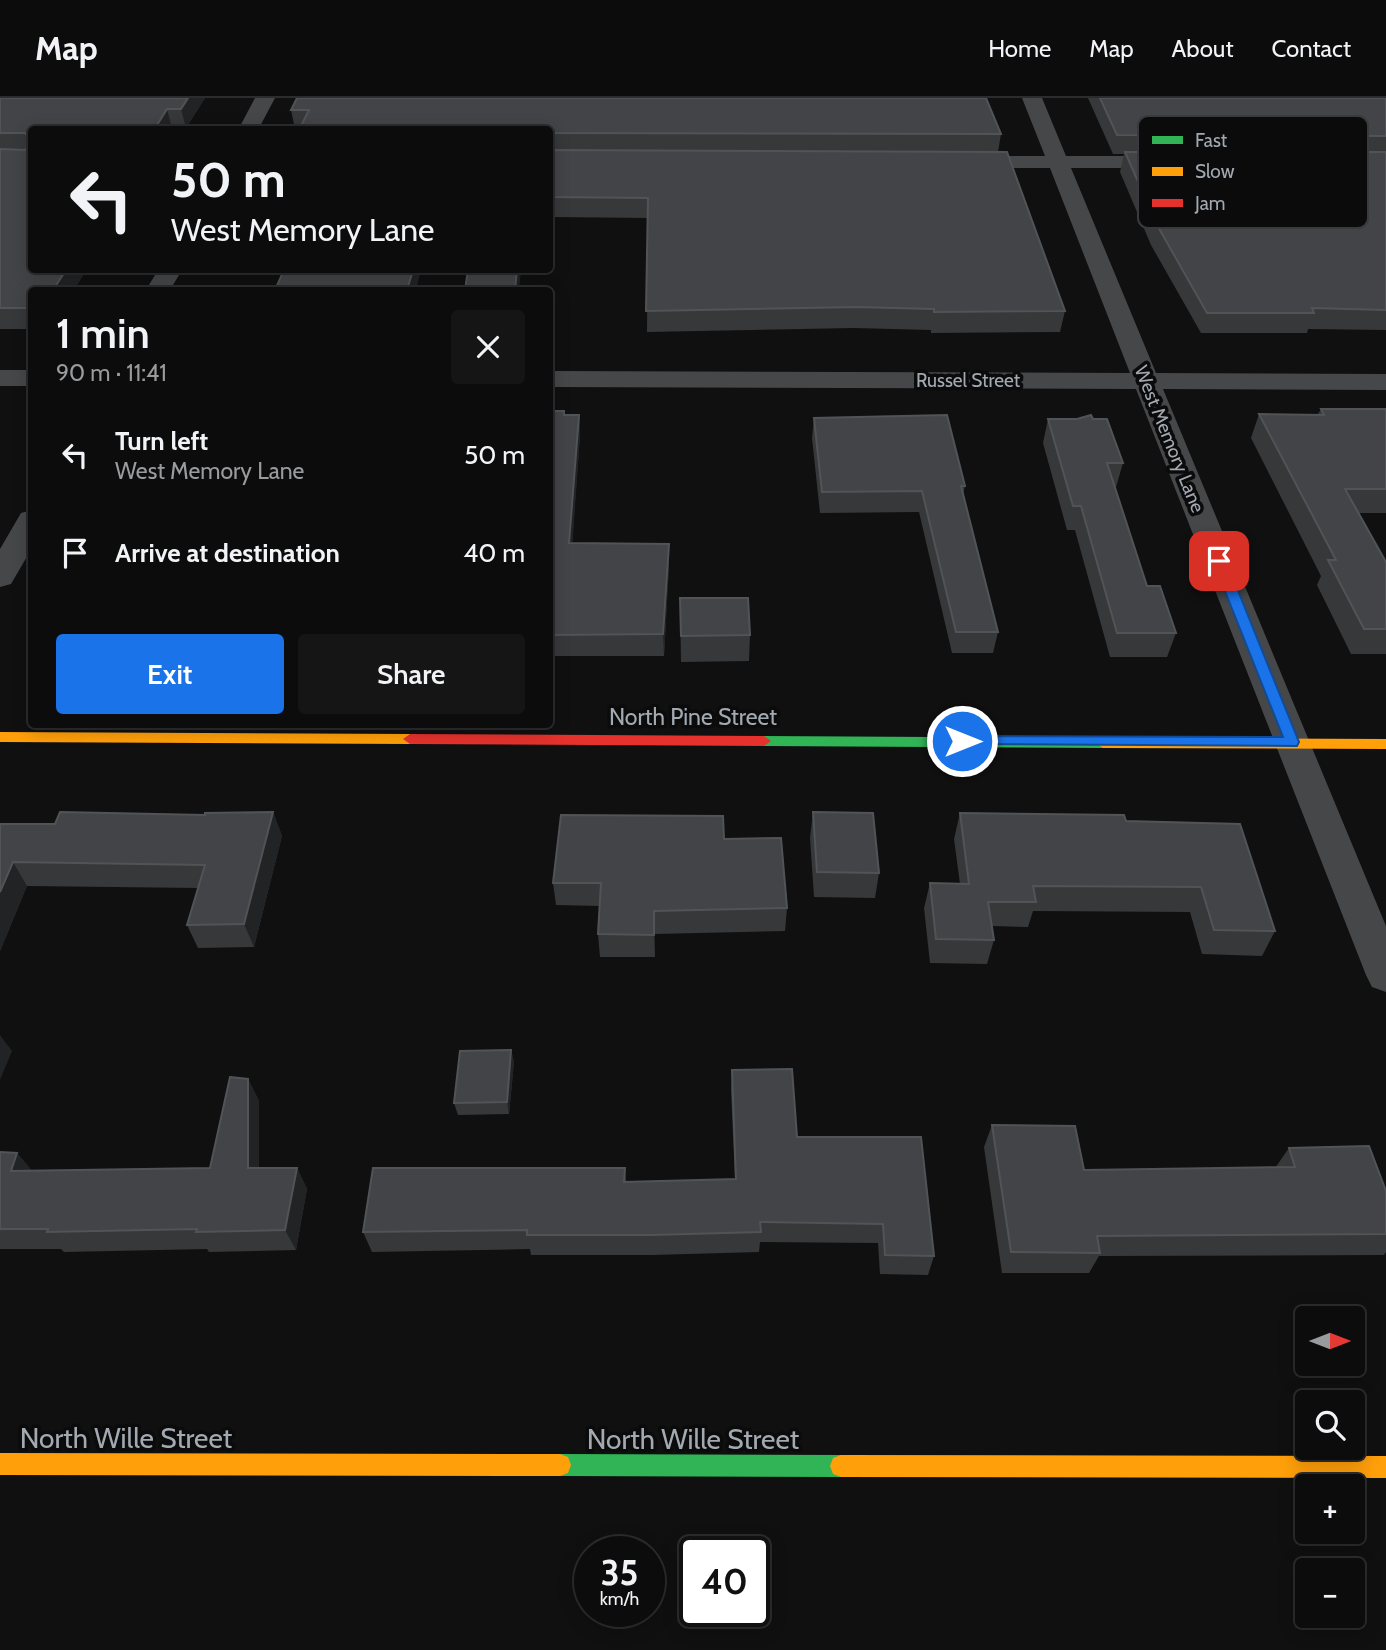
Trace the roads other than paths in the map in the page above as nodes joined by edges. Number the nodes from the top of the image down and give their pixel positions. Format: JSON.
{"nodes":[{"id":1,"x":265,"y":98,"type":"edge"},
{"id":2,"x":1032,"y":98,"type":"edge"},
{"id":3,"x":250,"y":126,"type":"edge"},
{"id":4,"x":934,"y":162,"type":"edge"},
{"id":5,"x":1058,"y":162,"type":"junction"},
{"id":6,"x":1138,"y":162,"type":"edge"},
{"id":7,"x":0,"y":378,"type":"edge"},
{"id":8,"x":28,"y":378,"type":"edge"},
{"id":9,"x":553,"y":379,"type":"edge"},
{"id":10,"x":1146,"y":380,"type":"junction"},
{"id":11,"x":1386,"y":382,"type":"edge"},
{"id":12,"x":28,"y":526,"type":"edge"},
{"id":13,"x":0,"y":577,"type":"edge"},
{"id":14,"x":0,"y":737,"type":"edge"},
{"id":15,"x":1292,"y":742,"type":"junction"},
{"id":16,"x":1386,"y":744,"type":"edge"},
{"id":17,"x":1386,"y":975,"type":"edge"},
{"id":18,"x":0,"y":1464,"type":"edge"},
{"id":19,"x":1386,"y":1467,"type":"edge"}],
"edges":[{"from":1,"to":3,"type":"street"},
{"from":2,"to":5,"type":"street","name":"West Memory Lane"},
{"from":4,"to":5,"type":"street"},
{"from":5,"to":6,"type":"street"},
{"from":5,"to":10,"type":"street","name":"West Memory Lane"},
{"from":7,"to":8,"type":"street"},
{"from":9,"to":10,"type":"street","name":"Russel Street"},
{"from":10,"to":11,"type":"street","name":"Russel Street"},
{"from":10,"to":15,"type":"street","name":"West Memory Lane"},
{"from":12,"to":13,"type":"street"},
{"from":14,"to":15,"type":"street","name":"North Pine Street"},
{"from":15,"to":16,"type":"street","name":"North Pine Street"},
{"from":15,"to":17,"type":"street","name":"West Memory Lane"},
{"from":18,"to":19,"type":"street","name":"North Wille Street"}]}
